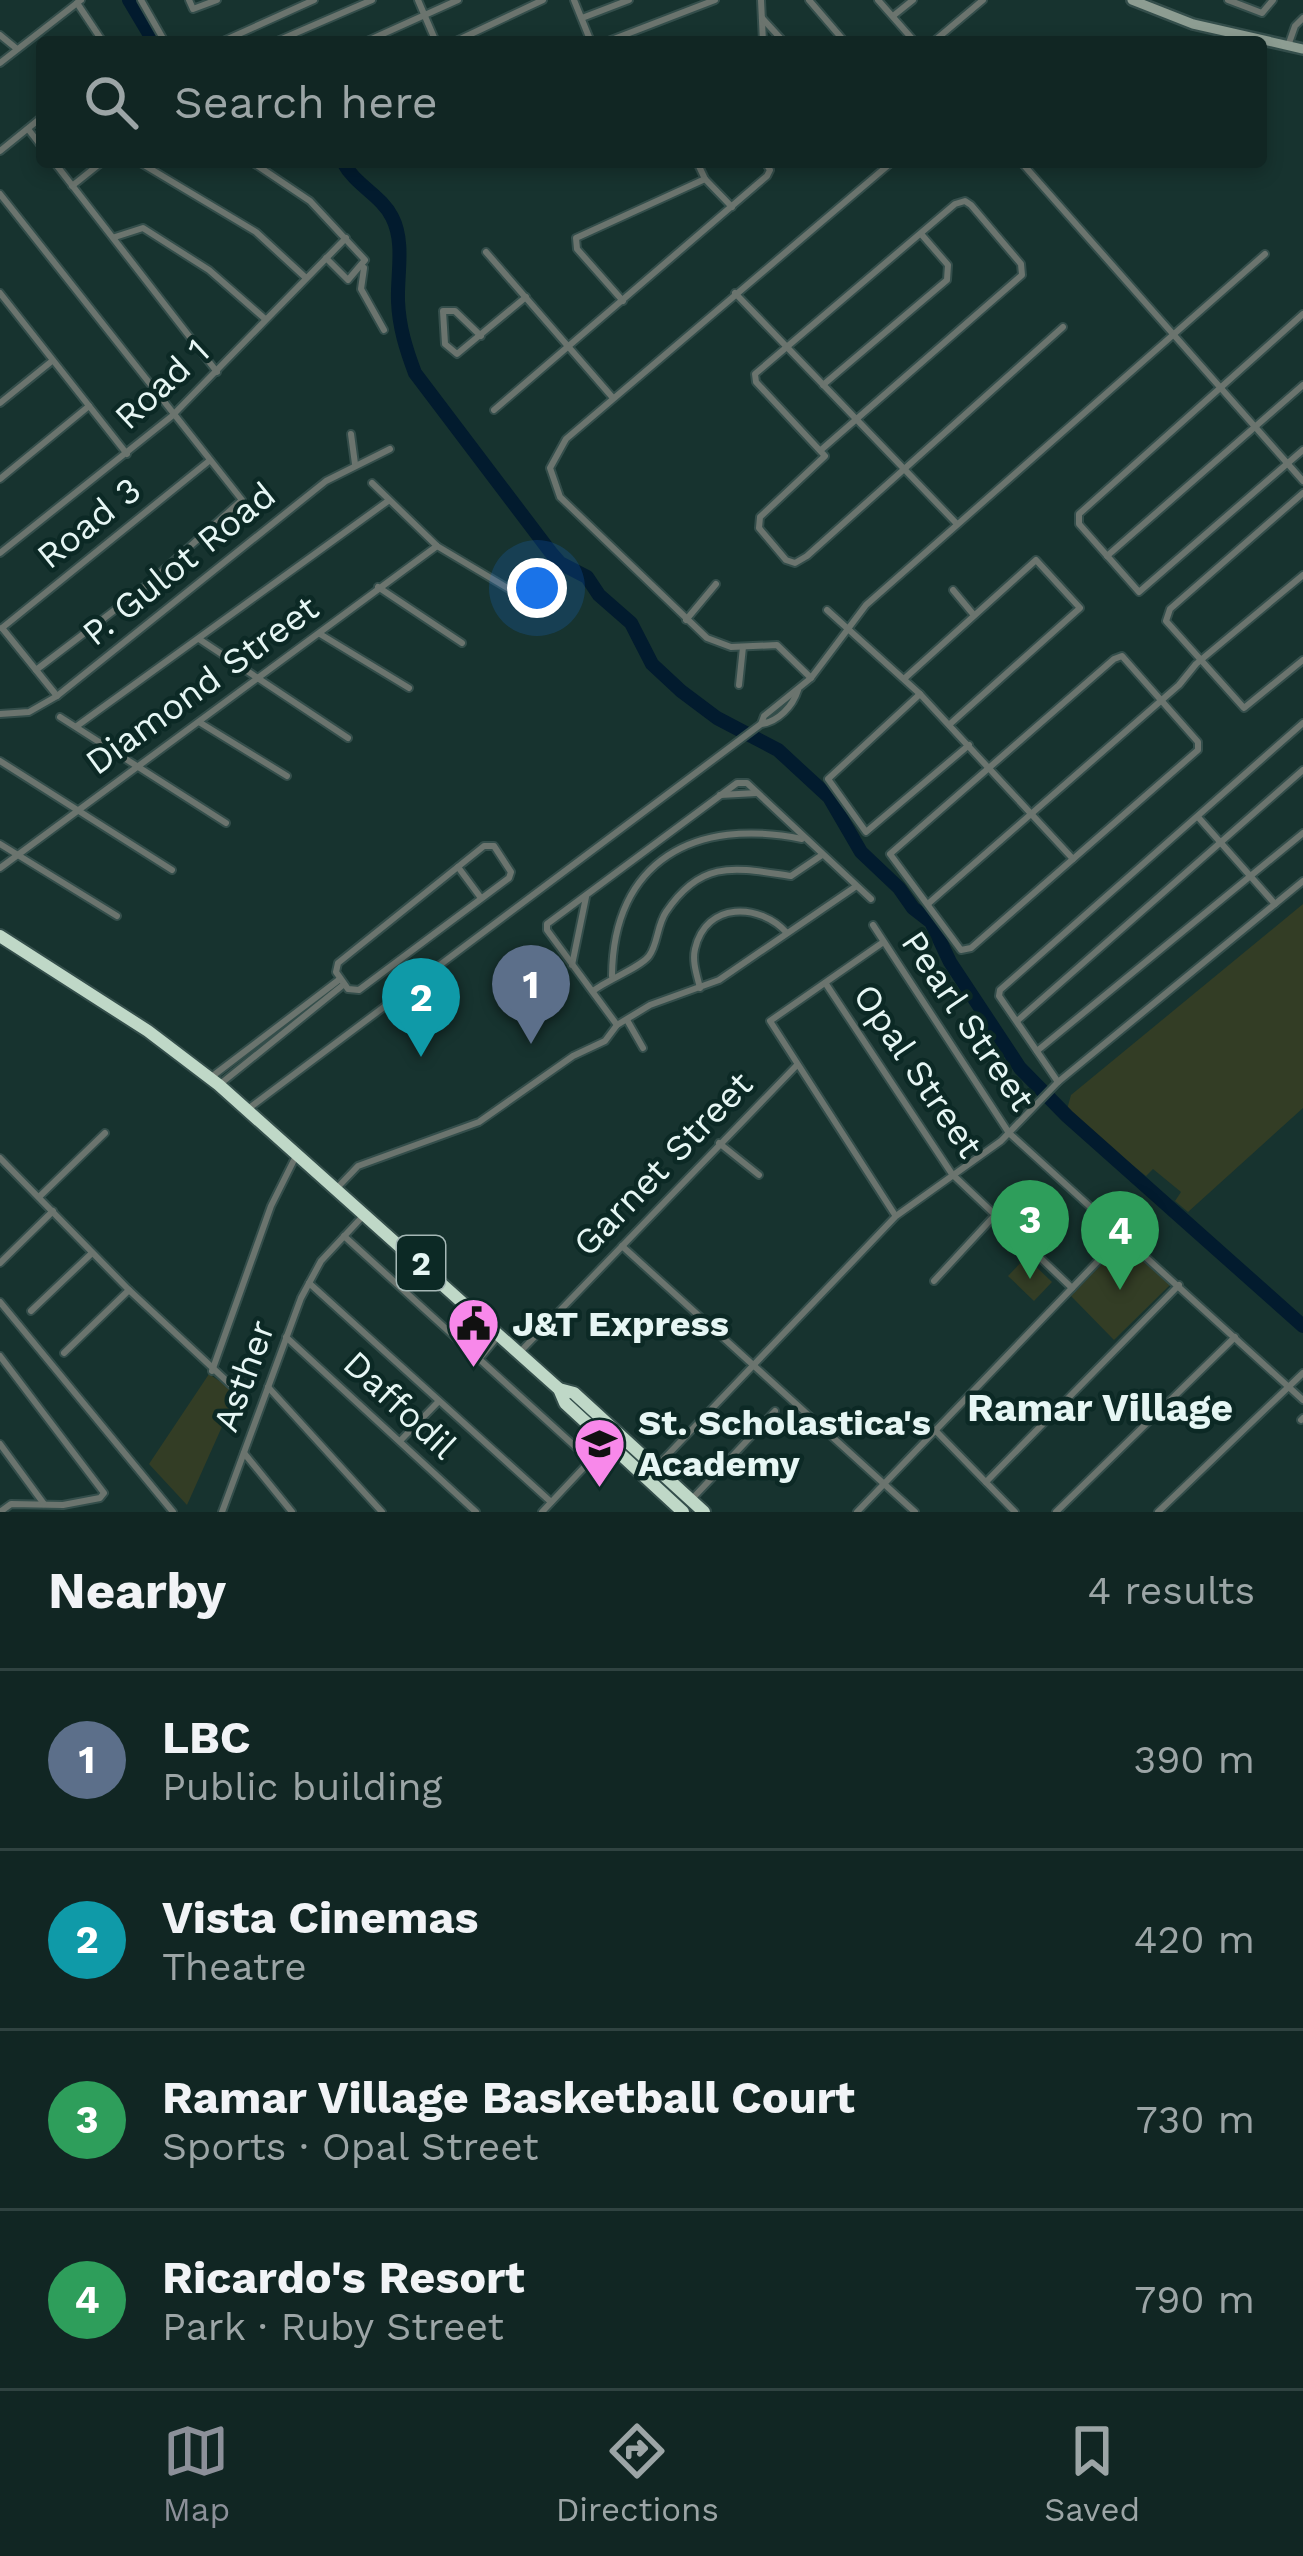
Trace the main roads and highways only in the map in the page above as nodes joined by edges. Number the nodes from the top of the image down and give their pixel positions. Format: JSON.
{"nodes":[{"id":1,"x":0,"y":936,"type":"edge"},
{"id":2,"x":559,"y":1390,"type":"junction"},
{"id":3,"x":687,"y":1506,"type":"edge"},
{"id":4,"x":704,"y":1512,"type":"edge"}],
"edges":[{"from":1,"to":2,"type":"highway","number":"2"},
{"from":2,"to":3,"type":"highway","number":"2"},
{"from":2,"to":3,"type":"highway","number":"2"},
{"from":3,"to":4,"type":"highway","number":"2"}]}
